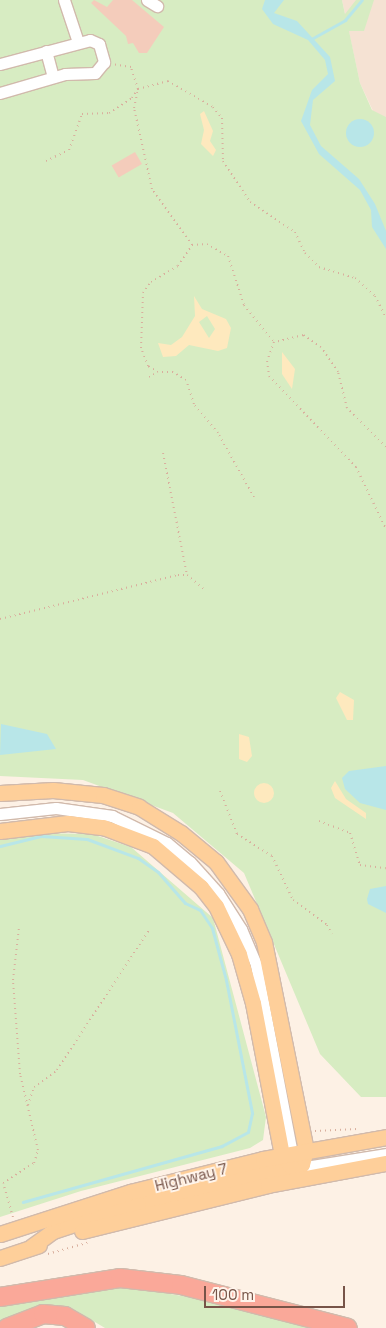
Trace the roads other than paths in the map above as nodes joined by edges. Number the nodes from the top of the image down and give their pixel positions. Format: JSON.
{"nodes":[{"id":1,"x":64,"y":0,"type":"edge"},
{"id":2,"x":78,"y":42,"type":"junction"},
{"id":3,"x":46,"y":51,"type":"junction"},
{"id":4,"x":0,"y":64,"type":"edge"},
{"id":5,"x":53,"y":77,"type":"junction"},
{"id":6,"x":0,"y":92,"type":"edge"},
{"id":7,"x":0,"y":793,"type":"edge"},
{"id":8,"x":0,"y":814,"type":"edge"},
{"id":9,"x":0,"y":831,"type":"edge"},
{"id":10,"x":274,"y":1045,"type":"junction"},
{"id":11,"x":295,"y":1088,"type":"junction"},
{"id":12,"x":386,"y":1136,"type":"edge"},
{"id":13,"x":386,"y":1154,"type":"edge"},
{"id":14,"x":295,"y":1161,"type":"junction"},
{"id":15,"x":386,"y":1163,"type":"edge"},
{"id":16,"x":0,"y":1234,"type":"edge"},
{"id":17,"x":0,"y":1258,"type":"edge"},
{"id":18,"x":0,"y":1297,"type":"edge"},
{"id":19,"x":7,"y":1328,"type":"edge"},
{"id":20,"x":86,"y":1328,"type":"edge"},
{"id":21,"x":348,"y":1328,"type":"edge"}],
"edges":[{"from":1,"to":2,"type":"lane"},
{"from":2,"to":3,"type":"lane"},
{"from":2,"to":5,"type":"lane"},
{"from":3,"to":4,"type":"lane"},
{"from":3,"to":5,"type":"lane"},
{"from":5,"to":6,"type":"lane"},
{"from":7,"to":11,"type":"main road"},
{"from":8,"to":10,"type":"lane"},
{"from":9,"to":14,"type":"main road"},
{"from":10,"to":11,"type":"lane"},
{"from":10,"to":14,"type":"lane"},
{"from":11,"to":14,"type":"main road"},
{"from":12,"to":14,"type":"main road","name":"Highway 7"},
{"from":13,"to":14,"type":"lane"},
{"from":14,"to":15,"type":"main road","name":"Highway 7"},
{"from":14,"to":16,"type":"main road","name":"Highway 7"},
{"from":14,"to":17,"type":"main road"},
{"from":18,"to":21,"type":"highway"},
{"from":19,"to":20,"type":"highway"}]}
